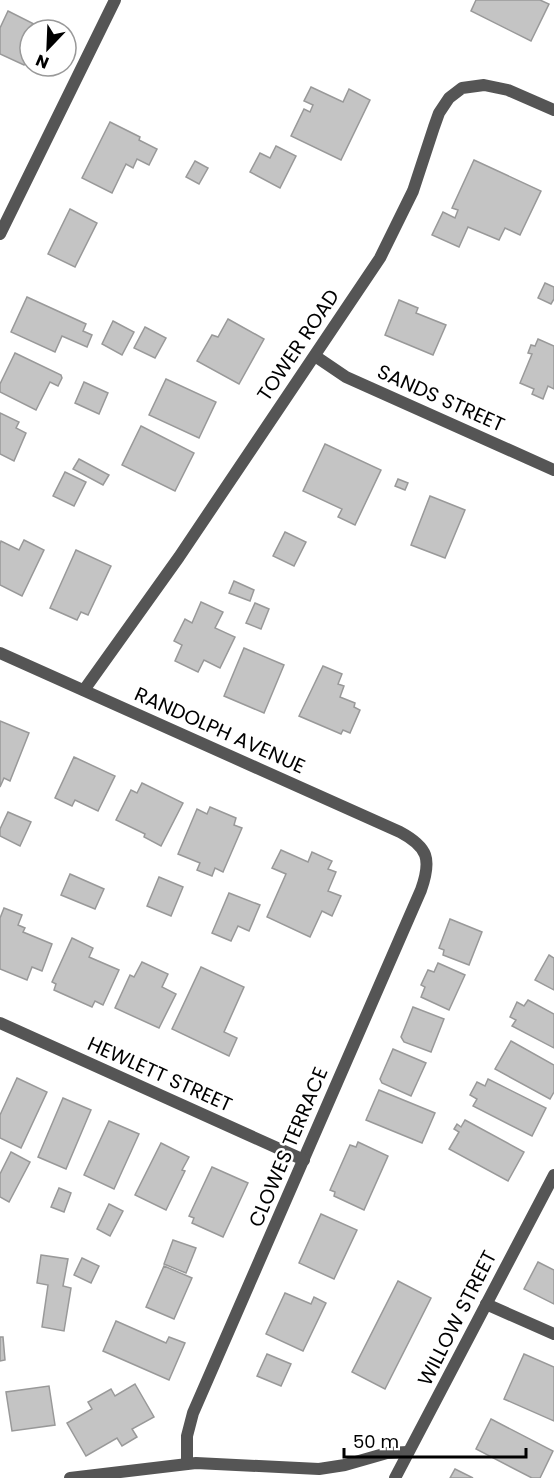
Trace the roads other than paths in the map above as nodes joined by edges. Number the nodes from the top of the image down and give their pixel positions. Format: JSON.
{"nodes":[{"id":1,"x":115,"y":0,"type":"edge"},
{"id":2,"x":554,"y":110,"type":"edge"},
{"id":3,"x":0,"y":234,"type":"edge"},
{"id":4,"x":315,"y":356,"type":"junction"},
{"id":5,"x":554,"y":470,"type":"edge"},
{"id":6,"x":0,"y":653,"type":"edge"},
{"id":7,"x":84,"y":690,"type":"junction"},
{"id":8,"x":421,"y":847,"type":"joint"},
{"id":9,"x":0,"y":1023,"type":"edge"},
{"id":10,"x":304,"y":1160,"type":"junction"},
{"id":11,"x":554,"y":1175,"type":"edge"},
{"id":12,"x":486,"y":1304,"type":"junction"},
{"id":13,"x":554,"y":1334,"type":"edge"},
{"id":14,"x":408,"y":1452,"type":"junction"},
{"id":15,"x":186,"y":1463,"type":"junction"},
{"id":16,"x":294,"y":1468,"type":"junction"},
{"id":17,"x":70,"y":1478,"type":"edge"},
{"id":18,"x":308,"y":1478,"type":"edge"},
{"id":19,"x":395,"y":1478,"type":"edge"}],
"edges":[{"from":1,"to":3,"type":"street"},
{"from":2,"to":4,"type":"street","name":"TOWER ROAD"},
{"from":4,"to":5,"type":"street","name":"SANDS STREET"},
{"from":4,"to":7,"type":"street","name":"TOWER ROAD"},
{"from":6,"to":7,"type":"street","name":"RANDOLPH AVENUE"},
{"from":7,"to":8,"type":"street","name":"RANDOLPH AVENUE"},
{"from":8,"to":10,"type":"street","name":"CLOWES TERRACE"},
{"from":9,"to":10,"type":"street","name":"HEWLETT STREET"},
{"from":10,"to":15,"type":"street","name":"CLOWES TERRACE"},
{"from":11,"to":12,"type":"street","name":"WILLOW STREET"},
{"from":12,"to":13,"type":"street"},
{"from":12,"to":14,"type":"street","name":"WILLOW STREET"},
{"from":14,"to":16,"type":"street"},
{"from":14,"to":19,"type":"street","name":"WILLOW STREET"},
{"from":15,"to":16,"type":"street"},
{"from":15,"to":17,"type":"street"},
{"from":16,"to":18,"type":"street"}]}
